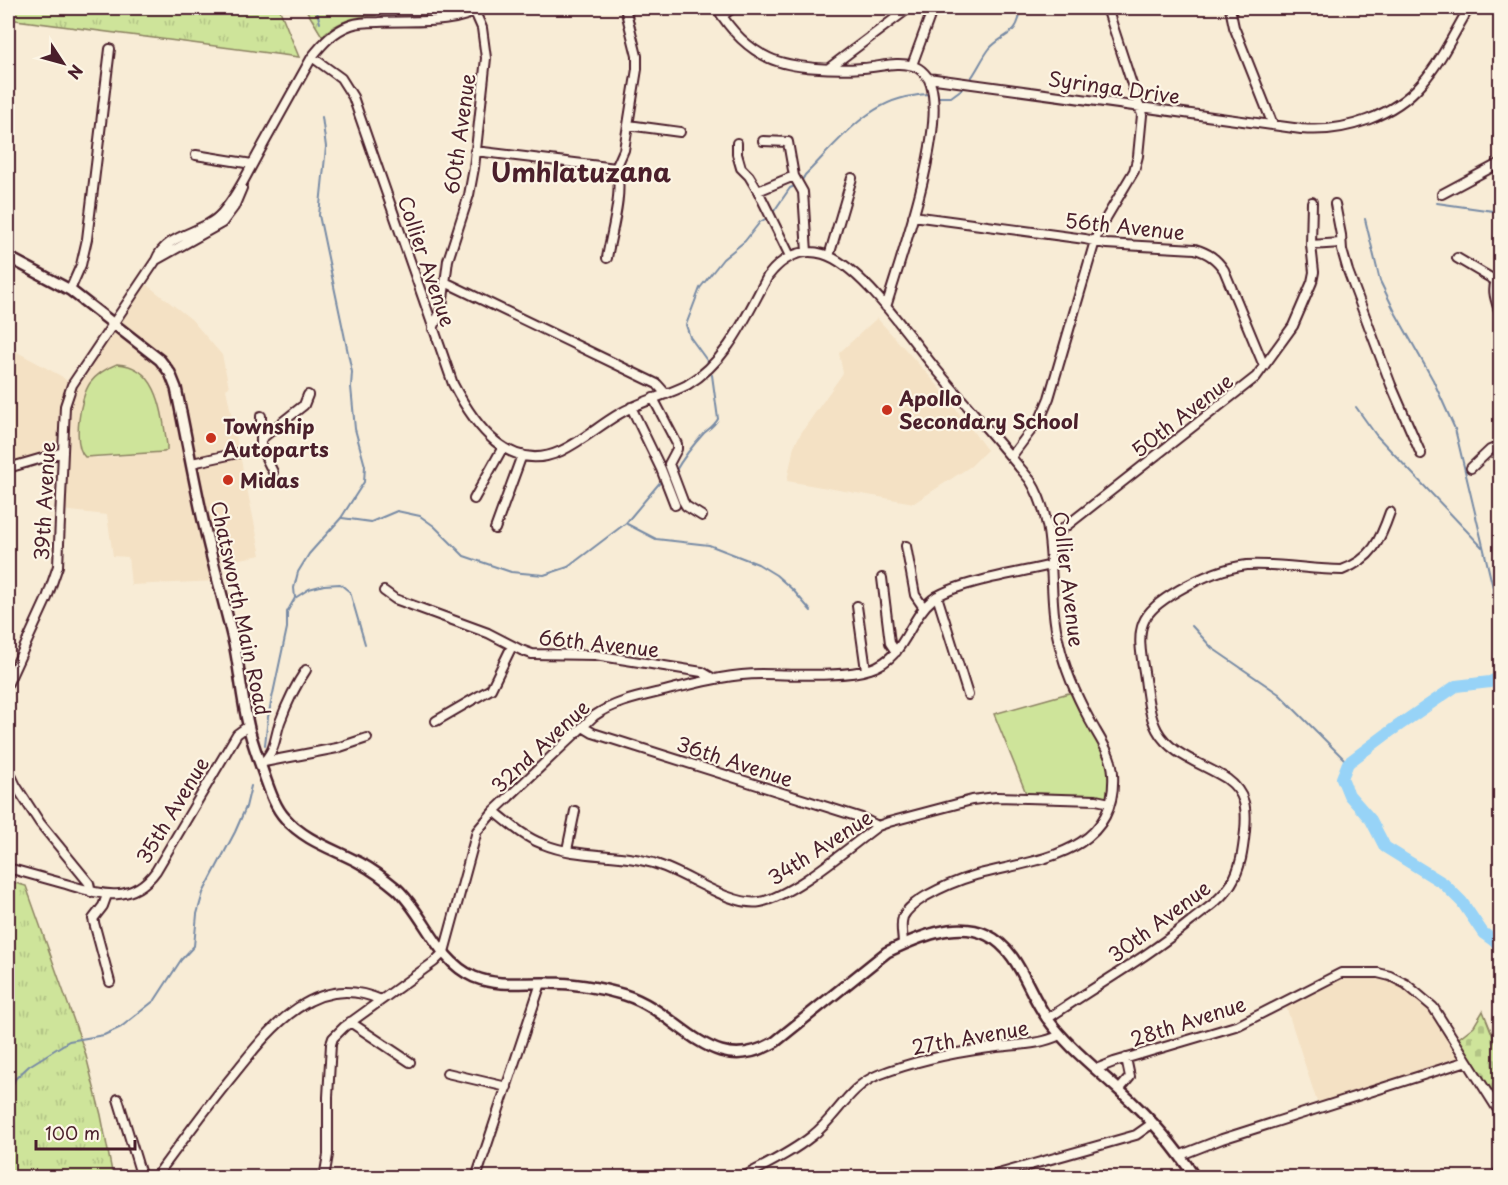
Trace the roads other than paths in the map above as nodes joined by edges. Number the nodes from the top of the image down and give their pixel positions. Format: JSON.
{"nodes":[{"id":1,"x":626,"y":8,"type":"edge"},
{"id":2,"x":717,"y":8,"type":"edge"},
{"id":3,"x":733,"y":8,"type":"edge"},
{"id":4,"x":909,"y":8,"type":"edge"},
{"id":5,"x":933,"y":8,"type":"edge"},
{"id":6,"x":1107,"y":8,"type":"edge"},
{"id":7,"x":1230,"y":8,"type":"edge"},
{"id":8,"x":1469,"y":8,"type":"edge"},
{"id":9,"x":478,"y":10,"type":"edge"},
{"id":10,"x":722,"y":16,"type":"junction"},
{"id":11,"x":110,"y":50,"type":"dead end"},
{"id":12,"x":312,"y":57,"type":"junction"},
{"id":13,"x":912,"y":65,"type":"junction"},
{"id":14,"x":829,"y":68,"type":"junction"},
{"id":15,"x":928,"y":78,"type":"junction"},
{"id":16,"x":1140,"y":106,"type":"junction"},
{"id":17,"x":628,"y":125,"type":"junction"},
{"id":18,"x":1273,"y":125,"type":"junction"},
{"id":19,"x":680,"y":132,"type":"dead end"},
{"id":20,"x":763,"y":141,"type":"dead end"},
{"id":21,"x":737,"y":143,"type":"dead end"},
{"id":22,"x":475,"y":151,"type":"junction"},
{"id":23,"x":196,"y":155,"type":"dead end"},
{"id":24,"x":1500,"y":163,"type":"edge"},
{"id":25,"x":252,"y":164,"type":"junction"},
{"id":26,"x":616,"y":168,"type":"junction"},
{"id":27,"x":794,"y":176,"type":"junction"},
{"id":28,"x":852,"y":178,"type":"dead end"},
{"id":29,"x":758,"y":191,"type":"junction"},
{"id":30,"x":1442,"y":194,"type":"dead end"},
{"id":31,"x":1312,"y":202,"type":"dead end"},
{"id":32,"x":1335,"y":204,"type":"dead end"},
{"id":33,"x":913,"y":216,"type":"junction"},
{"id":34,"x":1095,"y":241,"type":"junction"},
{"id":35,"x":1341,"y":243,"type":"junction"},
{"id":36,"x":1311,"y":245,"type":"junction"},
{"id":37,"x":807,"y":252,"type":"junction"},
{"id":38,"x":790,"y":256,"type":"junction"},
{"id":39,"x":829,"y":256,"type":"junction"},
{"id":40,"x":8,"y":257,"type":"edge"},
{"id":41,"x":607,"y":258,"type":"dead end"},
{"id":42,"x":1457,"y":258,"type":"dead end"},
{"id":43,"x":1498,"y":278,"type":"edge"},
{"id":44,"x":445,"y":282,"type":"junction"},
{"id":45,"x":70,"y":290,"type":"junction"},
{"id":46,"x":886,"y":307,"type":"junction"},
{"id":47,"x":1500,"y":313,"type":"edge"},
{"id":48,"x":112,"y":323,"type":"junction"},
{"id":49,"x":433,"y":329,"type":"junction"},
{"id":50,"x":1264,"y":366,"type":"junction"},
{"id":51,"x":666,"y":394,"type":"junction"},
{"id":52,"x":308,"y":395,"type":"dead end"},
{"id":53,"x":653,"y":398,"type":"junction"},
{"id":54,"x":631,"y":407,"type":"junction"},
{"id":55,"x":261,"y":416,"type":"dead end"},
{"id":56,"x":261,"y":443,"type":"junction"},
{"id":57,"x":503,"y":447,"type":"junction"},
{"id":58,"x":1500,"y":450,"type":"edge"},
{"id":59,"x":63,"y":452,"type":"junction"},
{"id":60,"x":1421,"y":454,"type":"dead end"},
{"id":61,"x":522,"y":455,"type":"junction"},
{"id":62,"x":1011,"y":457,"type":"junction"},
{"id":63,"x":192,"y":463,"type":"junction"},
{"id":64,"x":8,"y":468,"type":"edge"},
{"id":65,"x":1471,"y":468,"type":"dead end"},
{"id":66,"x":273,"y":472,"type":"dead end"},
{"id":67,"x":668,"y":478,"type":"junction"},
{"id":68,"x":474,"y":500,"type":"dead end"},
{"id":69,"x":675,"y":505,"type":"dead end"},
{"id":70,"x":1390,"y":512,"type":"dead end"},
{"id":71,"x":702,"y":516,"type":"dead end"},
{"id":72,"x":495,"y":529,"type":"dead end"},
{"id":73,"x":1051,"y":538,"type":"junction"},
{"id":74,"x":906,"y":546,"type":"dead end"},
{"id":75,"x":1051,"y":565,"type":"junction"},
{"id":76,"x":882,"y":578,"type":"dead end"},
{"id":77,"x":384,"y":591,"type":"dead end"},
{"id":78,"x":937,"y":596,"type":"junction"},
{"id":79,"x":857,"y":606,"type":"dead end"},
{"id":80,"x":924,"y":608,"type":"junction"},
{"id":81,"x":512,"y":646,"type":"junction"},
{"id":82,"x":896,"y":652,"type":"junction"},
{"id":83,"x":306,"y":670,"type":"dead end"},
{"id":84,"x":866,"y":670,"type":"junction"},
{"id":85,"x":714,"y":679,"type":"junction"},
{"id":86,"x":8,"y":683,"type":"edge"},
{"id":87,"x":968,"y":695,"type":"dead end"},
{"id":88,"x":436,"y":721,"type":"dead end"},
{"id":89,"x":248,"y":726,"type":"junction"},
{"id":90,"x":584,"y":727,"type":"junction"},
{"id":91,"x":366,"y":738,"type":"dead end"},
{"id":92,"x":262,"y":764,"type":"junction"},
{"id":93,"x":8,"y":769,"type":"edge"},
{"id":94,"x":1110,"y":803,"type":"junction"},
{"id":95,"x":494,"y":811,"type":"junction"},
{"id":96,"x":575,"y":811,"type":"dead end"},
{"id":97,"x":878,"y":826,"type":"junction"},
{"id":98,"x":567,"y":850,"type":"junction"},
{"id":99,"x":8,"y":868,"type":"edge"},
{"id":100,"x":91,"y":892,"type":"junction"},
{"id":101,"x":107,"y":895,"type":"junction"},
{"id":102,"x":903,"y":944,"type":"junction"},
{"id":103,"x":444,"y":952,"type":"junction"},
{"id":104,"x":110,"y":982,"type":"dead end"},
{"id":105,"x":541,"y":983,"type":"junction"},
{"id":106,"x":381,"y":999,"type":"junction"},
{"id":107,"x":1047,"y":1019,"type":"junction"},
{"id":108,"x":350,"y":1022,"type":"junction"},
{"id":109,"x":1060,"y":1035,"type":"junction"},
{"id":110,"x":1126,"y":1058,"type":"junction"},
{"id":111,"x":1467,"y":1061,"type":"junction"},
{"id":112,"x":410,"y":1062,"type":"dead end"},
{"id":113,"x":1096,"y":1069,"type":"junction"},
{"id":114,"x":447,"y":1073,"type":"dead end"},
{"id":115,"x":507,"y":1086,"type":"junction"},
{"id":116,"x":1119,"y":1090,"type":"junction"},
{"id":117,"x":118,"y":1099,"type":"dead end"},
{"id":118,"x":1500,"y":1113,"type":"edge"},
{"id":119,"x":1153,"y":1123,"type":"junction"},
{"id":120,"x":1181,"y":1155,"type":"junction"},
{"id":121,"x":1500,"y":1170,"type":"edge"},
{"id":122,"x":142,"y":1178,"type":"edge"},
{"id":123,"x":155,"y":1178,"type":"edge"},
{"id":124,"x":324,"y":1178,"type":"edge"},
{"id":125,"x":476,"y":1178,"type":"edge"},
{"id":126,"x":741,"y":1178,"type":"edge"},
{"id":127,"x":984,"y":1178,"type":"edge"},
{"id":128,"x":1195,"y":1178,"type":"edge"},
{"id":129,"x":1494,"y":1178,"type":"edge"}],
"edges":[{"from":1,"to":17,"type":"street"},
{"from":2,"to":10,"type":"street"},
{"from":3,"to":10,"type":"street"},
{"from":4,"to":14,"type":"street"},
{"from":5,"to":13,"type":"street"},
{"from":6,"to":16,"type":"street"},
{"from":7,"to":18,"type":"street"},
{"from":8,"to":18,"type":"street","name":"Syringa Drive"},
{"from":9,"to":12,"type":"street"},
{"from":9,"to":22,"type":"street","name":"60th Avenue"},
{"from":10,"to":14,"type":"street"},
{"from":11,"to":45,"type":"street"},
{"from":12,"to":25,"type":"street"},
{"from":12,"to":49,"type":"street","name":"Collier Avenue"},
{"from":13,"to":14,"type":"street"},
{"from":13,"to":15,"type":"street","name":"Syringa Drive"},
{"from":15,"to":16,"type":"street","name":"Syringa Drive"},
{"from":15,"to":33,"type":"street"},
{"from":16,"to":18,"type":"street","name":"Syringa Drive"},
{"from":16,"to":34,"type":"street"},
{"from":17,"to":19,"type":"street"},
{"from":17,"to":26,"type":"street"},
{"from":20,"to":27,"type":"street"},
{"from":21,"to":29,"type":"street"},
{"from":22,"to":26,"type":"street"},
{"from":22,"to":44,"type":"street","name":"60th Avenue"},
{"from":23,"to":25,"type":"street"},
{"from":24,"to":30,"type":"street"},
{"from":25,"to":48,"type":"street"},
{"from":26,"to":41,"type":"street"},
{"from":27,"to":29,"type":"street"},
{"from":27,"to":37,"type":"street"},
{"from":28,"to":39,"type":"street"},
{"from":29,"to":38,"type":"street"},
{"from":31,"to":36,"type":"street","name":"50th Avenue"},
{"from":32,"to":35,"type":"street"},
{"from":33,"to":34,"type":"street","name":"56th Avenue"},
{"from":33,"to":46,"type":"street"},
{"from":34,"to":50,"type":"street","name":"56th Avenue"},
{"from":34,"to":62,"type":"street"},
{"from":35,"to":36,"type":"street"},
{"from":35,"to":60,"type":"street"},
{"from":36,"to":50,"type":"street","name":"50th Avenue"},
{"from":37,"to":38,"type":"street","name":"Collier Avenue"},
{"from":37,"to":39,"type":"street","name":"Collier Avenue"},
{"from":38,"to":51,"type":"street","name":"Collier Avenue"},
{"from":39,"to":46,"type":"street","name":"Collier Avenue"},
{"from":40,"to":45,"type":"street","name":"Chatsworth Main Road"},
{"from":42,"to":43,"type":"street"},
{"from":43,"to":47,"type":"street"},
{"from":44,"to":49,"type":"street","name":"60th Avenue"},
{"from":44,"to":51,"type":"street"},
{"from":45,"to":48,"type":"street","name":"Chatsworth Main Road"},
{"from":46,"to":62,"type":"street","name":"Collier Avenue"},
{"from":48,"to":59,"type":"street","name":"39th Avenue"},
{"from":48,"to":63,"type":"street","name":"Chatsworth Main Road"},
{"from":49,"to":57,"type":"street","name":"Collier Avenue"},
{"from":50,"to":73,"type":"street","name":"50th Avenue"},
{"from":51,"to":53,"type":"street","name":"Collier Avenue"},
{"from":52,"to":56,"type":"street"},
{"from":53,"to":54,"type":"street","name":"Collier Avenue"},
{"from":53,"to":67,"type":"street"},
{"from":54,"to":61,"type":"street","name":"Collier Avenue"},
{"from":54,"to":67,"type":"street"},
{"from":55,"to":56,"type":"street"},
{"from":56,"to":63,"type":"street"},
{"from":56,"to":66,"type":"street"},
{"from":57,"to":61,"type":"street","name":"Collier Avenue"},
{"from":57,"to":68,"type":"street"},
{"from":58,"to":65,"type":"street"},
{"from":59,"to":64,"type":"street"},
{"from":59,"to":86,"type":"street","name":"39th Avenue"},
{"from":61,"to":72,"type":"street"},
{"from":62,"to":73,"type":"street","name":"Collier Avenue"},
{"from":63,"to":89,"type":"street","name":"Chatsworth Main Road"},
{"from":67,"to":69,"type":"street"},
{"from":67,"to":71,"type":"street"},
{"from":70,"to":107,"type":"street","name":"30th Avenue"},
{"from":73,"to":75,"type":"street","name":"Collier Avenue"},
{"from":74,"to":80,"type":"street"},
{"from":75,"to":78,"type":"street","name":"32nd Avenue"},
{"from":75,"to":94,"type":"street","name":"Collier Avenue"},
{"from":76,"to":82,"type":"street"},
{"from":77,"to":81,"type":"street","name":"66th Avenue"},
{"from":78,"to":80,"type":"street","name":"32nd Avenue"},
{"from":78,"to":87,"type":"street"},
{"from":79,"to":84,"type":"street"},
{"from":80,"to":82,"type":"street","name":"32nd Avenue"},
{"from":81,"to":85,"type":"street","name":"66th Avenue"},
{"from":81,"to":88,"type":"street"},
{"from":82,"to":84,"type":"street","name":"32nd Avenue"},
{"from":83,"to":92,"type":"street","name":"Chatsworth Main Road"},
{"from":84,"to":85,"type":"street","name":"32nd Avenue"},
{"from":85,"to":90,"type":"street","name":"32nd Avenue"},
{"from":89,"to":92,"type":"street","name":"Chatsworth Main Road"},
{"from":89,"to":101,"type":"street","name":"35th Avenue"},
{"from":90,"to":95,"type":"street","name":"32nd Avenue"},
{"from":90,"to":97,"type":"street","name":"36th Avenue"},
{"from":91,"to":92,"type":"street"},
{"from":92,"to":103,"type":"street","name":"Chatsworth Main Road"},
{"from":93,"to":100,"type":"street"},
{"from":94,"to":97,"type":"street","name":"34th Avenue"},
{"from":94,"to":102,"type":"street","name":"Collier Avenue"},
{"from":95,"to":98,"type":"street","name":"34th Avenue"},
{"from":95,"to":103,"type":"street","name":"32nd Avenue"},
{"from":96,"to":98,"type":"street"},
{"from":97,"to":98,"type":"street","name":"34th Avenue"},
{"from":99,"to":100,"type":"street","name":"35th Avenue"},
{"from":100,"to":101,"type":"street","name":"35th Avenue"},
{"from":101,"to":104,"type":"street"},
{"from":102,"to":105,"type":"street","name":"Chatsworth Main Road"},
{"from":102,"to":107,"type":"street","name":"Chatsworth Main Road"},
{"from":103,"to":105,"type":"street","name":"Chatsworth Main Road"},
{"from":103,"to":106,"type":"street"},
{"from":105,"to":115,"type":"street"},
{"from":106,"to":108,"type":"street"},
{"from":106,"to":123,"type":"street"},
{"from":107,"to":109,"type":"street","name":"Chatsworth Main Road"},
{"from":108,"to":112,"type":"street"},
{"from":108,"to":124,"type":"street"},
{"from":109,"to":113,"type":"street","name":"Chatsworth Main Road"},
{"from":109,"to":126,"type":"street","name":"27th Avenue"},
{"from":110,"to":111,"type":"street","name":"28th Avenue"},
{"from":110,"to":113,"type":"street","name":"28th Avenue"},
{"from":110,"to":116,"type":"street"},
{"from":111,"to":118,"type":"street","name":"28th Avenue"},
{"from":111,"to":120,"type":"street"},
{"from":113,"to":116,"type":"street","name":"Chatsworth Main Road"},
{"from":114,"to":115,"type":"street"},
{"from":115,"to":125,"type":"street"},
{"from":116,"to":119,"type":"street","name":"Chatsworth Main Road"},
{"from":117,"to":122,"type":"street"},
{"from":119,"to":120,"type":"street","name":"Chatsworth Main Road"},
{"from":119,"to":127,"type":"street"},
{"from":120,"to":128,"type":"street","name":"Chatsworth Main Road"},
{"from":121,"to":129,"type":"street"}]}
